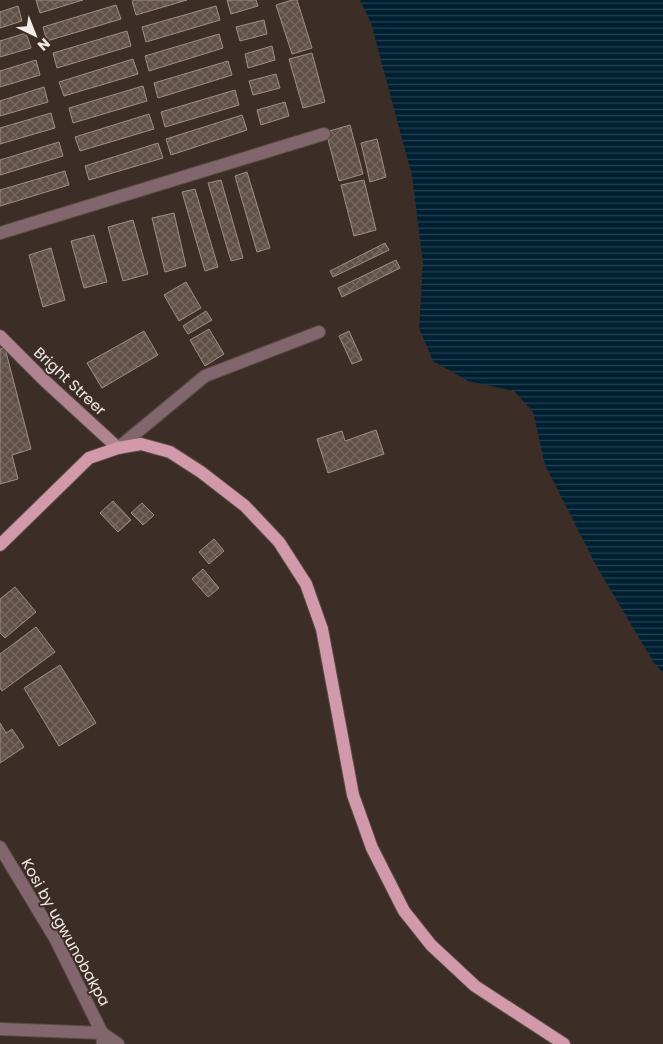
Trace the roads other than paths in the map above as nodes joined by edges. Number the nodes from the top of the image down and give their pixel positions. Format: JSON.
{"nodes":[{"id":1,"x":324,"y":134,"type":"dead end"},
{"id":2,"x":0,"y":233,"type":"edge"},
{"id":3,"x":319,"y":332,"type":"dead end"},
{"id":4,"x":0,"y":336,"type":"edge"},
{"id":5,"x":118,"y":448,"type":"junction"},
{"id":6,"x":0,"y":545,"type":"edge"},
{"id":7,"x":0,"y":847,"type":"edge"},
{"id":8,"x":0,"y":1029,"type":"edge"},
{"id":9,"x":103,"y":1038,"type":"edge"},
{"id":10,"x":118,"y":1044,"type":"edge"},
{"id":11,"x":564,"y":1044,"type":"edge"}],
"edges":[{"from":1,"to":2,"type":"street"},
{"from":3,"to":5,"type":"street"},
{"from":4,"to":5,"type":"main road","name":"Bright Streer"},
{"from":5,"to":6,"type":"main road"},
{"from":5,"to":11,"type":"main road"},
{"from":7,"to":9,"type":"street","name":"Kosi by ugwunobakpa"},
{"from":8,"to":9,"type":"street"},
{"from":9,"to":10,"type":"street"}]}
